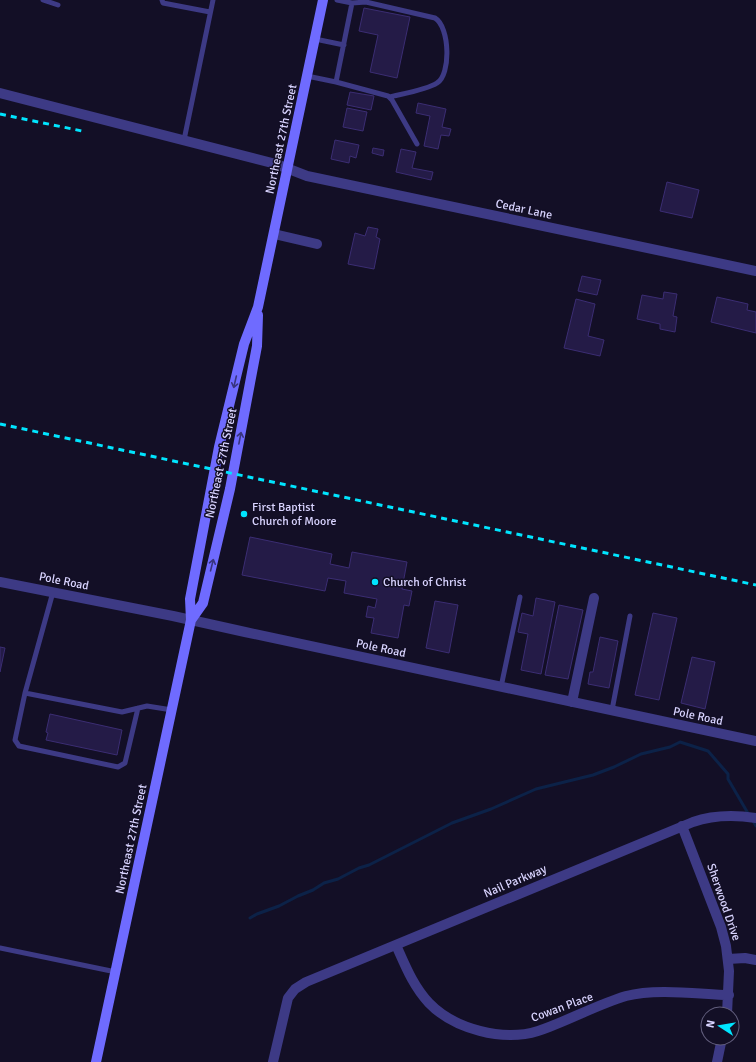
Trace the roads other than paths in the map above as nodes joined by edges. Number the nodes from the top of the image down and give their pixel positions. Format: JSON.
{"nodes":[{"id":1,"x":42,"y":0,"type":"edge"},
{"id":2,"x":162,"y":0,"type":"edge"},
{"id":3,"x":213,"y":0,"type":"edge"},
{"id":4,"x":323,"y":0,"type":"edge"},
{"id":5,"x":337,"y":0,"type":"edge"},
{"id":6,"x":352,"y":3,"type":"junction"},
{"id":7,"x":58,"y":5,"type":"dead end"},
{"id":8,"x":210,"y":12,"type":"junction"},
{"id":9,"x":315,"y":40,"type":"junction"},
{"id":10,"x":344,"y":45,"type":"junction"},
{"id":11,"x":307,"y":76,"type":"junction"},
{"id":12,"x":336,"y":82,"type":"junction"},
{"id":13,"x":0,"y":93,"type":"edge"},
{"id":14,"x":389,"y":97,"type":"junction"},
{"id":15,"x":184,"y":140,"type":"junction"},
{"id":16,"x":417,"y":144,"type":"dead end"},
{"id":17,"x":288,"y":168,"type":"junction"},
{"id":18,"x":274,"y":234,"type":"junction"},
{"id":19,"x":317,"y":244,"type":"dead end"},
{"id":20,"x":756,"y":272,"type":"edge"},
{"id":21,"x":258,"y":307,"type":"junction"},
{"id":22,"x":0,"y":582,"type":"edge"},
{"id":23,"x":53,"y":592,"type":"junction"},
{"id":24,"x":520,"y":597,"type":"dead end"},
{"id":25,"x":594,"y":598,"type":"dead end"},
{"id":26,"x":630,"y":616,"type":"dead end"},
{"id":27,"x":192,"y":620,"type":"junction"},
{"id":28,"x":501,"y":686,"type":"junction"},
{"id":29,"x":25,"y":693,"type":"junction"},
{"id":30,"x":572,"y":702,"type":"junction"},
{"id":31,"x":138,"y":708,"type":"junction"},
{"id":32,"x":172,"y":710,"type":"junction"},
{"id":33,"x":612,"y":710,"type":"junction"},
{"id":34,"x":756,"y":741,"type":"edge"},
{"id":35,"x":756,"y":818,"type":"edge"},
{"id":36,"x":682,"y":826,"type":"junction"},
{"id":37,"x":396,"y":945,"type":"junction"},
{"id":38,"x":0,"y":948,"type":"edge"},
{"id":39,"x":728,"y":959,"type":"junction"},
{"id":40,"x":756,"y":960,"type":"edge"},
{"id":41,"x":116,"y":972,"type":"junction"},
{"id":42,"x":729,"y":995,"type":"junction"},
{"id":43,"x":728,"y":1006,"type":"edge"},
{"id":44,"x":720,"y":1046,"type":"edge"},
{"id":45,"x":96,"y":1062,"type":"edge"},
{"id":46,"x":273,"y":1062,"type":"edge"},
{"id":47,"x":717,"y":1062,"type":"edge"}],
"edges":[{"from":1,"to":7,"type":"lane"},
{"from":2,"to":8,"type":"lane"},
{"from":3,"to":8,"type":"lane"},
{"from":4,"to":9,"type":"main road","name":"Northeast 27th Street"},
{"from":5,"to":6,"type":"lane"},
{"from":6,"to":10,"type":"lane"},
{"from":6,"to":14,"type":"lane"},
{"from":8,"to":15,"type":"lane"},
{"from":9,"to":10,"type":"lane"},
{"from":9,"to":11,"type":"main road","name":"Northeast 27th Street"},
{"from":10,"to":12,"type":"lane"},
{"from":11,"to":12,"type":"lane"},
{"from":11,"to":17,"type":"main road","name":"Northeast 27th Street"},
{"from":12,"to":14,"type":"lane"},
{"from":13,"to":15,"type":"street","name":"Cedar Lane"},
{"from":14,"to":16,"type":"lane"},
{"from":15,"to":17,"type":"street","name":"Cedar Lane"},
{"from":17,"to":18,"type":"main road","name":"Northeast 27th Street"},
{"from":17,"to":20,"type":"street","name":"Cedar Lane"},
{"from":18,"to":19,"type":"street"},
{"from":18,"to":21,"type":"main road","name":"Northeast 27th Street"},
{"from":21,"to":27,"type":"main road","name":"Northeast 27th Street","one_way":true},
{"from":27,"to":21,"type":"main road","name":"Northeast 27th Street","one_way":true},
{"from":22,"to":23,"type":"street","name":"Pole Road"},
{"from":23,"to":27,"type":"street","name":"Pole Road"},
{"from":23,"to":29,"type":"lane"},
{"from":24,"to":28,"type":"lane"},
{"from":25,"to":30,"type":"street"},
{"from":26,"to":33,"type":"lane"},
{"from":27,"to":28,"type":"street","name":"Pole Road"},
{"from":27,"to":32,"type":"main road","name":"Northeast 27th Street"},
{"from":28,"to":30,"type":"street","name":"Pole Road"},
{"from":29,"to":31,"type":"lane"},
{"from":29,"to":31,"type":"lane"},
{"from":30,"to":33,"type":"street","name":"Pole Road"},
{"from":31,"to":32,"type":"lane"},
{"from":32,"to":41,"type":"main road","name":"Northeast 27th Street"},
{"from":33,"to":34,"type":"street","name":"Pole Road"},
{"from":35,"to":36,"type":"street","name":"Nail Parkway"},
{"from":36,"to":37,"type":"street","name":"Nail Parkway"},
{"from":36,"to":39,"type":"street","name":"Sherwood Drive"},
{"from":37,"to":42,"type":"street","name":"Cowan Place"},
{"from":37,"to":46,"type":"street","name":"Nail Parkway"},
{"from":38,"to":41,"type":"lane"},
{"from":39,"to":40,"type":"street"},
{"from":39,"to":42,"type":"street","name":"Sherwood Drive"},
{"from":41,"to":45,"type":"main road","name":"Northeast 27th Street"},
{"from":42,"to":43,"type":"street","name":"Sherwood Drive"},
{"from":44,"to":47,"type":"street"}]}
